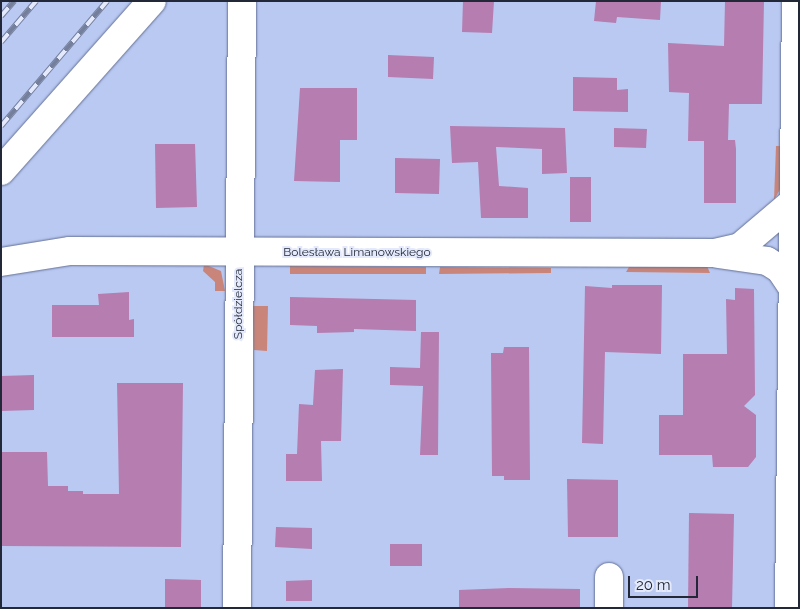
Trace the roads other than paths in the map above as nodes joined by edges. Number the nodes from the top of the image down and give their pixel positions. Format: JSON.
{"nodes":[{"id":1,"x":152,"y":1,"type":"edge"},
{"id":2,"x":242,"y":1,"type":"edge"},
{"id":3,"x":796,"y":1,"type":"edge"},
{"id":4,"x":1,"y":171,"type":"edge"},
{"id":5,"x":797,"y":199,"type":"edge"},
{"id":6,"x":239,"y":252,"type":"junction"},
{"id":7,"x":714,"y":253,"type":"junction"},
{"id":8,"x":1,"y":262,"type":"edge"},
{"id":9,"x":793,"y":288,"type":"junction"},
{"id":10,"x":609,"y":577,"type":"dead end"},
{"id":11,"x":237,"y":608,"type":"edge"},
{"id":12,"x":609,"y":608,"type":"edge"},
{"id":13,"x":789,"y":608,"type":"edge"}],
"edges":[{"from":1,"to":4,"type":"street"},
{"from":2,"to":6,"type":"street","name":"Spółdzielcza"},
{"from":3,"to":5,"type":"street"},
{"from":5,"to":7,"type":"street","name":"Bolesława Limanowskiego"},
{"from":5,"to":9,"type":"street"},
{"from":6,"to":7,"type":"street","name":"Bolesława Limanowskiego"},
{"from":6,"to":8,"type":"street","name":"Bolesława Limanowskiego"},
{"from":6,"to":11,"type":"street","name":"Spółdzielcza"},
{"from":7,"to":9,"type":"street","name":"Bolesława Limanowskiego"},
{"from":9,"to":13,"type":"street"},
{"from":10,"to":12,"type":"street"}]}
